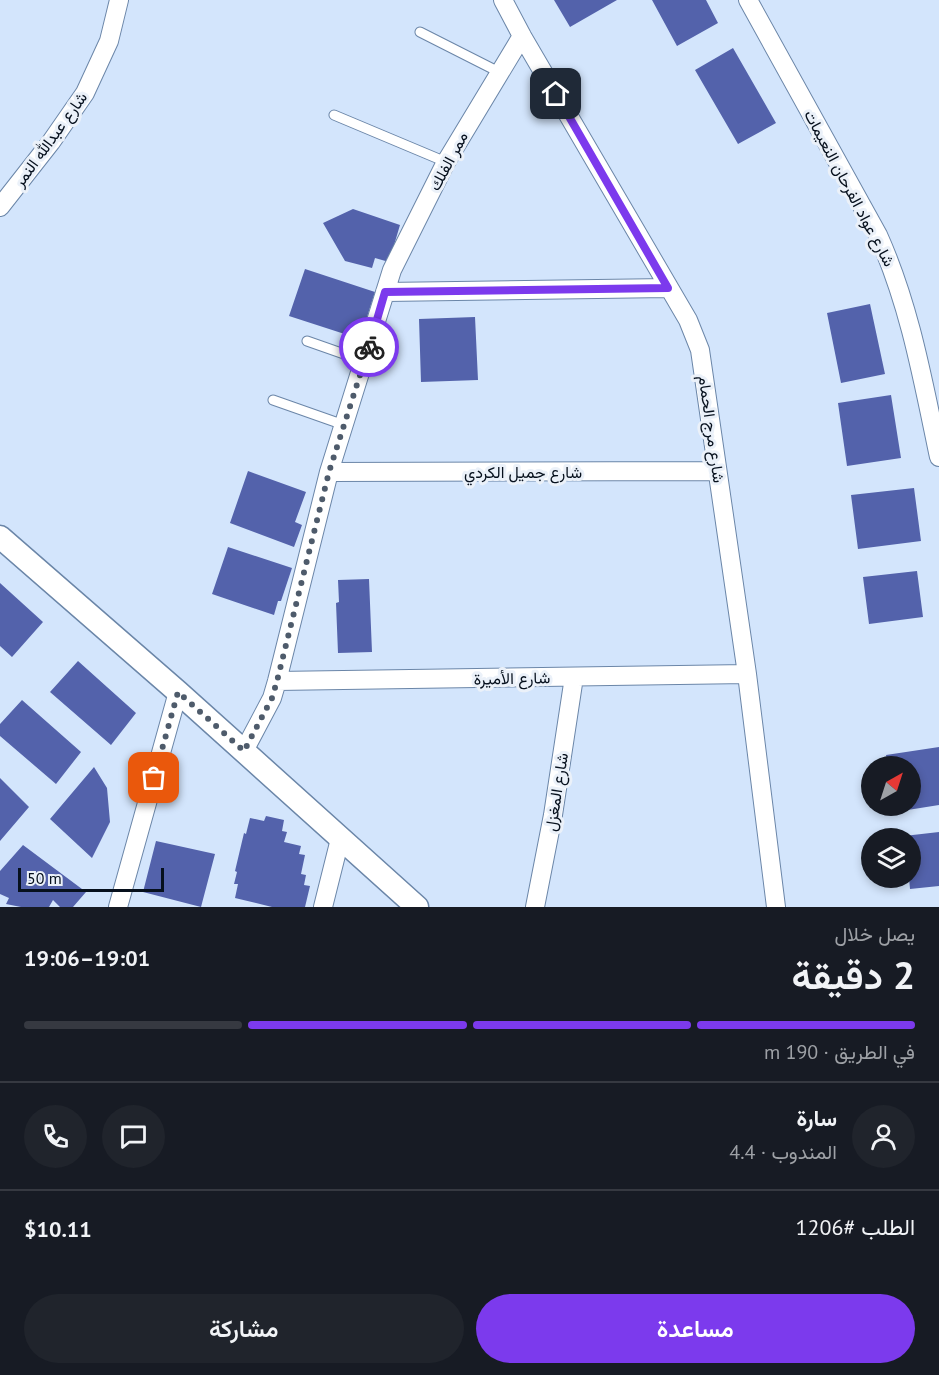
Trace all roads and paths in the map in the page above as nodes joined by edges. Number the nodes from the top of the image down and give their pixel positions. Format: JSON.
{"nodes":[{"id":1,"x":119,"y":0,"type":"edge"},
{"id":2,"x":503,"y":0,"type":"edge"},
{"id":3,"x":748,"y":0,"type":"edge"},
{"id":4,"x":420,"y":32,"type":"dead end"},
{"id":5,"x":522,"y":36,"type":"junction"},
{"id":6,"x":499,"y":72,"type":"junction"},
{"id":7,"x":334,"y":116,"type":"dead end"},
{"id":8,"x":446,"y":162,"type":"junction"},
{"id":9,"x":0,"y":207,"type":"edge"},
{"id":10,"x":668,"y":288,"type":"junction"},
{"id":11,"x":385,"y":292,"type":"junction"},
{"id":12,"x":306,"y":341,"type":"dead end"},
{"id":13,"x":364,"y":361,"type":"junction"},
{"id":14,"x":273,"y":400,"type":"dead end"},
{"id":15,"x":344,"y":424,"type":"junction"},
{"id":16,"x":939,"y":457,"type":"edge"},
{"id":17,"x":717,"y":471,"type":"junction"},
{"id":18,"x":329,"y":472,"type":"junction"},
{"id":19,"x":0,"y":537,"type":"edge"},
{"id":20,"x":747,"y":674,"type":"junction"},
{"id":21,"x":574,"y":677,"type":"junction"},
{"id":22,"x":277,"y":681,"type":"junction"},
{"id":23,"x":178,"y":692,"type":"junction"},
{"id":24,"x":244,"y":751,"type":"junction"},
{"id":25,"x":340,"y":839,"type":"junction"},
{"id":26,"x":118,"y":907,"type":"edge"},
{"id":27,"x":323,"y":907,"type":"edge"},
{"id":28,"x":417,"y":907,"type":"edge"},
{"id":29,"x":535,"y":907,"type":"edge"},
{"id":30,"x":776,"y":907,"type":"edge"}],
"edges":[{"from":1,"to":9,"type":"street","name":"شارع عبدالله النمر"},
{"from":2,"to":5,"type":"street","name":"شارع مرج الحمام"},
{"from":3,"to":16,"type":"street","name":"شارع عواد الفرحان النعيمات"},
{"from":4,"to":6,"type":"lane"},
{"from":5,"to":6,"type":"street","name":"ممر الفلك"},
{"from":5,"to":10,"type":"street","name":"شارع مرج الحمام"},
{"from":6,"to":8,"type":"street","name":"ممر الفلك"},
{"from":7,"to":8,"type":"lane"},
{"from":8,"to":11,"type":"street","name":"ممر الفلك"},
{"from":10,"to":11,"type":"street"},
{"from":10,"to":17,"type":"street","name":"شارع مرج الحمام"},
{"from":11,"to":13,"type":"street","name":"ممر الفلك"},
{"from":12,"to":13,"type":"lane"},
{"from":13,"to":15,"type":"street","name":"ممر الفلك"},
{"from":14,"to":15,"type":"lane"},
{"from":15,"to":18,"type":"street","name":"ممر الفلك"},
{"from":17,"to":18,"type":"street","name":"شارع جميل الكردي"},
{"from":17,"to":20,"type":"street","name":"شارع مرج الحمام"},
{"from":18,"to":22,"type":"street","name":"ممر الفلك"},
{"from":19,"to":23,"type":"street"},
{"from":20,"to":21,"type":"street","name":"شارع الأميرة"},
{"from":20,"to":30,"type":"street","name":"شارع مرج الحمام"},
{"from":21,"to":22,"type":"street","name":"شارع الأميرة"},
{"from":21,"to":29,"type":"street","name":"شارع المغزل"},
{"from":22,"to":24,"type":"street","name":"ممر الفلك"},
{"from":23,"to":24,"type":"street"},
{"from":23,"to":26,"type":"street"},
{"from":24,"to":25,"type":"street"},
{"from":25,"to":27,"type":"street"},
{"from":25,"to":28,"type":"street"}]}
